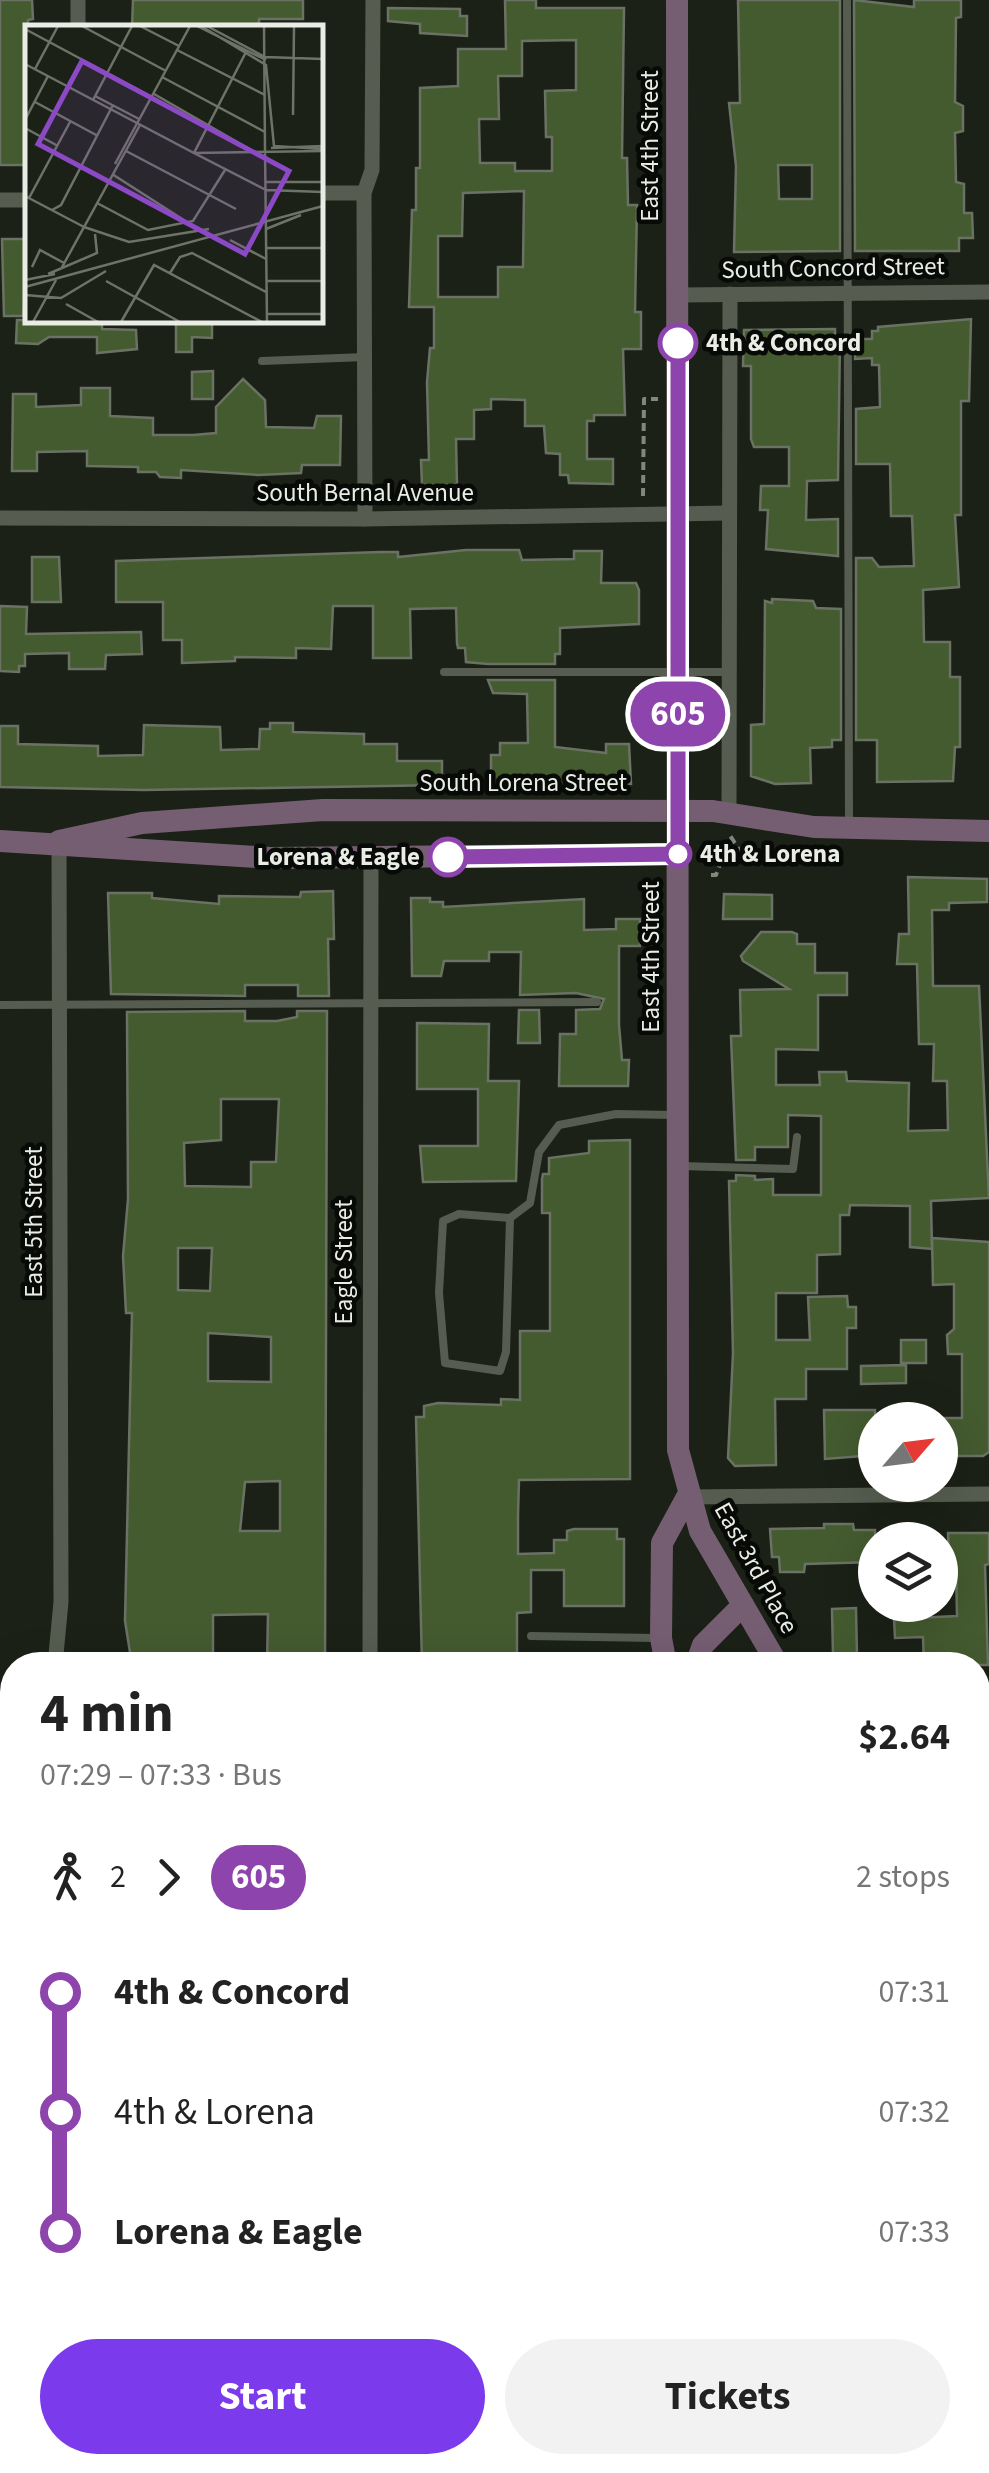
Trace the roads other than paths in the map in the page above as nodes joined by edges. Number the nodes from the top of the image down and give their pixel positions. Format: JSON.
{"nodes":[{"id":1,"x":373,"y":0,"type":"edge"},
{"id":2,"x":678,"y":0,"type":"edge"},
{"id":3,"x":846,"y":0,"type":"edge"},
{"id":4,"x":364,"y":193,"type":"junction"},
{"id":5,"x":322,"y":194,"type":"edge"},
{"id":6,"x":989,"y":292,"type":"edge"},
{"id":7,"x":847,"y":293,"type":"junction"},
{"id":8,"x":730,"y":294,"type":"junction"},
{"id":9,"x":678,"y":295,"type":"junction"},
{"id":10,"x":364,"y":357,"type":"junction"},
{"id":11,"x":262,"y":362,"type":"dead end"},
{"id":12,"x":730,"y":512,"type":"junction"},
{"id":13,"x":0,"y":518,"type":"edge"},
{"id":14,"x":365,"y":519,"type":"junction"},
{"id":15,"x":444,"y":672,"type":"dead end"},
{"id":16,"x":729,"y":672,"type":"junction"},
{"id":17,"x":729,"y":813,"type":"junction"},
{"id":18,"x":849,"y":828,"type":"junction"},
{"id":19,"x":989,"y":831,"type":"edge"},
{"id":20,"x":0,"y":841,"type":"edge"},
{"id":21,"x":59,"y":841,"type":"junction"},
{"id":22,"x":678,"y":854,"type":"junction"},
{"id":23,"x":370,"y":858,"type":"junction"},
{"id":24,"x":597,"y":1002,"type":"dead end"},
{"id":25,"x":369,"y":1003,"type":"junction"},
{"id":26,"x":0,"y":1005,"type":"edge"},
{"id":27,"x":58,"y":1005,"type":"junction"},
{"id":28,"x":680,"y":1116,"type":"junction"},
{"id":29,"x":797,"y":1137,"type":"dead end"},
{"id":30,"x":679,"y":1166,"type":"junction"},
{"id":31,"x":792,"y":1170,"type":"junction"},
{"id":32,"x":792,"y":1184,"type":"dead end"},
{"id":33,"x":510,"y":1218,"type":"junction"},
{"id":34,"x":989,"y":1494,"type":"edge"},
{"id":35,"x":687,"y":1497,"type":"junction"},
{"id":36,"x":61,"y":1602,"type":"junction"},
{"id":37,"x":743,"y":1605,"type":"junction"},
{"id":38,"x":531,"y":1636,"type":"dead end"},
{"id":39,"x":661,"y":1638,"type":"junction"},
{"id":40,"x":56,"y":1652,"type":"edge"},
{"id":41,"x":63,"y":1652,"type":"edge"},
{"id":42,"x":370,"y":1652,"type":"edge"},
{"id":43,"x":664,"y":1652,"type":"edge"},
{"id":44,"x":701,"y":1652,"type":"edge"},
{"id":45,"x":770,"y":1652,"type":"edge"}],
"edges":[{"from":1,"to":4,"type":"street"},
{"from":2,"to":9,"type":"main road","name":"East 4th Street"},
{"from":3,"to":7,"type":"lane"},
{"from":4,"to":5,"type":"street"},
{"from":4,"to":10,"type":"street"},
{"from":6,"to":7,"type":"street","name":"South Concord Street"},
{"from":7,"to":8,"type":"street","name":"South Concord Street"},
{"from":7,"to":18,"type":"lane"},
{"from":8,"to":9,"type":"street","name":"South Concord Street"},
{"from":8,"to":12,"type":"street"},
{"from":9,"to":22,"type":"main road","name":"East 4th Street"},
{"from":10,"to":11,"type":"lane"},
{"from":10,"to":14,"type":"street"},
{"from":12,"to":14,"type":"street","name":"South Bernal Avenue"},
{"from":12,"to":16,"type":"street"},
{"from":13,"to":14,"type":"street","name":"South Bernal Avenue"},
{"from":15,"to":16,"type":"lane"},
{"from":16,"to":17,"type":"street"},
{"from":17,"to":18,"type":"main road","name":"South Lorena Street"},
{"from":17,"to":21,"type":"main road","name":"South Lorena Street"},
{"from":18,"to":19,"type":"main road","name":"South Lorena Street"},
{"from":20,"to":21,"type":"main road","name":"South Lorena Street"},
{"from":21,"to":23,"type":"main road","name":"South Lorena Street"},
{"from":21,"to":27,"type":"street","name":"East 5th Street"},
{"from":22,"to":23,"type":"main road","name":"South Lorena Street"},
{"from":22,"to":28,"type":"main road","name":"East 4th Street"},
{"from":23,"to":25,"type":"street","name":"Eagle Street"},
{"from":24,"to":25,"type":"lane"},
{"from":25,"to":27,"type":"lane"},
{"from":25,"to":42,"type":"street","name":"Eagle Street"},
{"from":26,"to":27,"type":"lane"},
{"from":27,"to":36,"type":"street","name":"East 5th Street"},
{"from":28,"to":30,"type":"main road","name":"East 4th Street"},
{"from":28,"to":33,"type":"lane"},
{"from":29,"to":31,"type":"lane"},
{"from":30,"to":31,"type":"lane"},
{"from":30,"to":35,"type":"main road","name":"East 4th Street"},
{"from":31,"to":32,"type":"lane"},
{"from":33,"to":33,"type":"lane"},
{"from":34,"to":35,"type":"street"},
{"from":35,"to":37,"type":"main road","name":"East 3rd Place"},
{"from":35,"to":39,"type":"main road"},
{"from":36,"to":40,"type":"street","name":"East 5th Street"},
{"from":36,"to":41,"type":"street","name":"East 5th Street"},
{"from":37,"to":44,"type":"main road"},
{"from":37,"to":45,"type":"main road","name":"East 3rd Place"},
{"from":38,"to":39,"type":"lane"},
{"from":39,"to":43,"type":"main road"}]}
